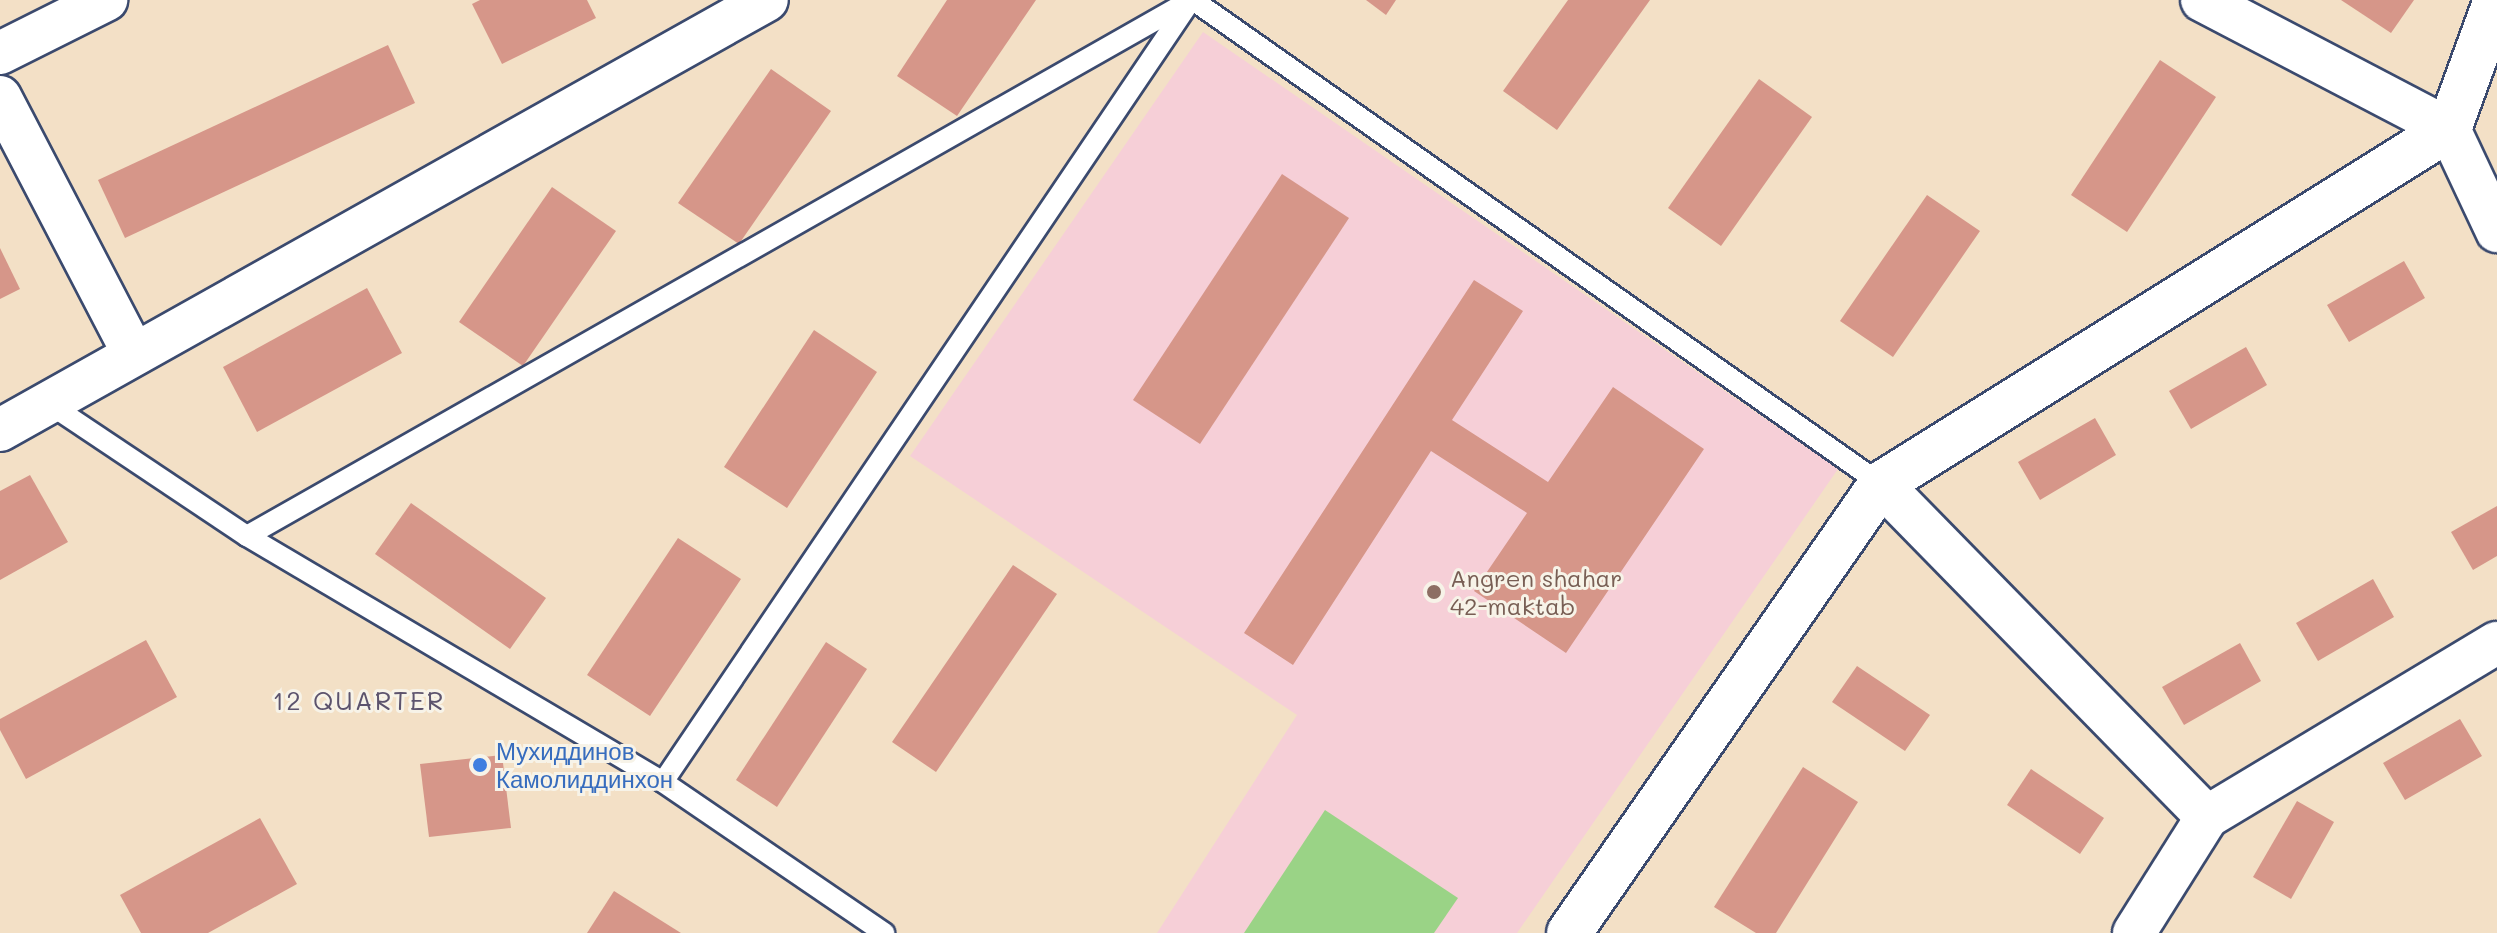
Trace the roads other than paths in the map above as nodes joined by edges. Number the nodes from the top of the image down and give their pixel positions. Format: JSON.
{"nodes":[{"id":1,"x":106,"y":0,"type":"edge"},
{"id":2,"x":767,"y":0,"type":"edge"},
{"id":3,"x":1192,"y":0,"type":"edge"},
{"id":4,"x":2202,"y":0,"type":"edge"},
{"id":5,"x":2496,"y":0,"type":"edge"},
{"id":6,"x":0,"y":53,"type":"edge"},
{"id":7,"x":0,"y":97,"type":"edge"},
{"id":8,"x":2449,"y":129,"type":"junction"},
{"id":9,"x":2497,"y":231,"type":"edge"},
{"id":10,"x":134,"y":354,"type":"junction"},
{"id":11,"x":48,"y":403,"type":"junction"},
{"id":12,"x":0,"y":430,"type":"edge"},
{"id":13,"x":1881,"y":484,"type":"junction"},
{"id":14,"x":247,"y":536,"type":"junction"},
{"id":15,"x":2497,"y":643,"type":"edge"},
{"id":16,"x":663,"y":782,"type":"junction"},
{"id":17,"x":2207,"y":817,"type":"junction"},
{"id":18,"x":884,"y":933,"type":"edge"},
{"id":19,"x":1569,"y":933,"type":"edge"},
{"id":20,"x":2134,"y":933,"type":"edge"}],
"edges":[{"from":1,"to":6,"type":"street"},
{"from":2,"to":10,"type":"street"},
{"from":3,"to":13,"type":"lane"},
{"from":3,"to":14,"type":"lane"},
{"from":3,"to":16,"type":"lane"},
{"from":4,"to":8,"type":"street"},
{"from":5,"to":8,"type":"street"},
{"from":7,"to":10,"type":"street"},
{"from":8,"to":9,"type":"street"},
{"from":8,"to":13,"type":"street"},
{"from":10,"to":11,"type":"street"},
{"from":11,"to":12,"type":"street"},
{"from":11,"to":14,"type":"lane"},
{"from":13,"to":17,"type":"street"},
{"from":13,"to":19,"type":"street"},
{"from":14,"to":16,"type":"lane"},
{"from":15,"to":17,"type":"street"},
{"from":16,"to":18,"type":"lane"},
{"from":17,"to":20,"type":"street"}]}
